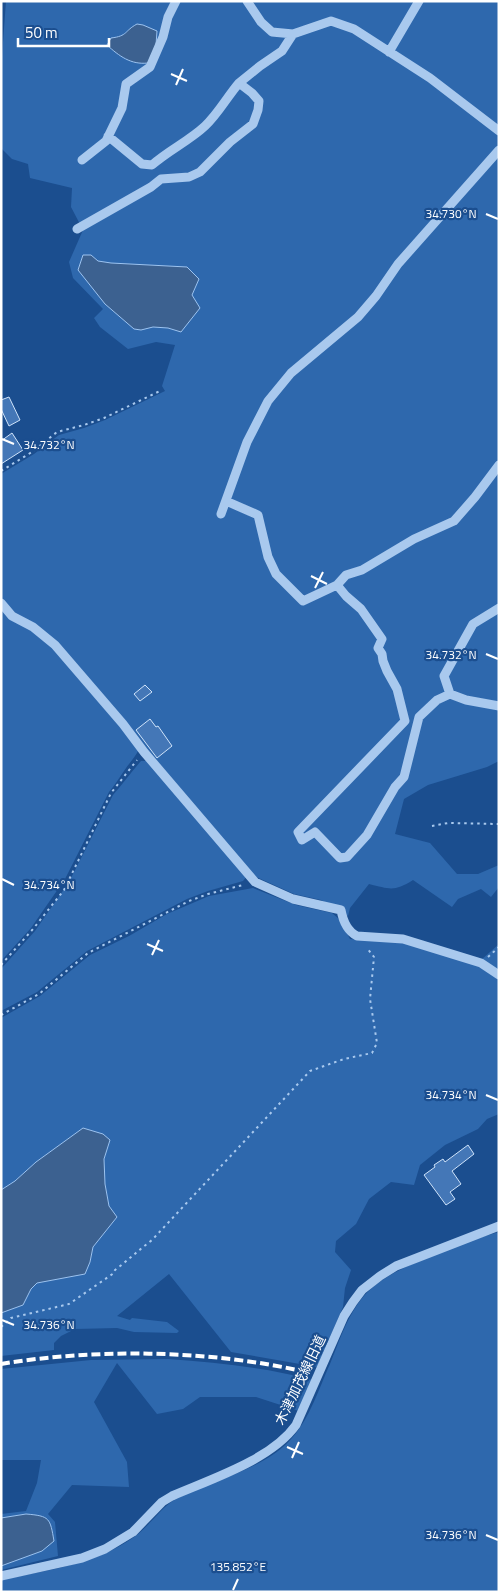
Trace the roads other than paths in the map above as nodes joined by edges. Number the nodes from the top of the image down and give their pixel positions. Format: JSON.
{"nodes":[{"id":1,"x":176,"y":1,"type":"edge"},
{"id":2,"x":247,"y":1,"type":"edge"},
{"id":3,"x":419,"y":1,"type":"edge"},
{"id":4,"x":293,"y":34,"type":"junction"},
{"id":5,"x":390,"y":52,"type":"junction"},
{"id":6,"x":239,"y":84,"type":"junction"},
{"id":7,"x":499,"y":131,"type":"edge"},
{"id":8,"x":108,"y":136,"type":"junction"},
{"id":9,"x":499,"y":150,"type":"edge"},
{"id":10,"x":82,"y":160,"type":"dead end"},
{"id":11,"x":77,"y":229,"type":"dead end"},
{"id":12,"x":499,"y":465,"type":"edge"},
{"id":13,"x":226,"y":501,"type":"junction"},
{"id":14,"x":221,"y":514,"type":"dead end"},
{"id":15,"x":337,"y":585,"type":"junction"},
{"id":16,"x":1,"y":604,"type":"edge"},
{"id":17,"x":499,"y":608,"type":"edge"},
{"id":18,"x":450,"y":694,"type":"junction"},
{"id":19,"x":499,"y":706,"type":"edge"},
{"id":20,"x":499,"y":975,"type":"edge"},
{"id":21,"x":499,"y":1226,"type":"edge"},
{"id":22,"x":1,"y":1576,"type":"edge"}],
"edges":[{"from":1,"to":8,"type":"street"},
{"from":2,"to":4,"type":"street"},
{"from":3,"to":5,"type":"street"},
{"from":4,"to":5,"type":"street"},
{"from":4,"to":6,"type":"street"},
{"from":5,"to":7,"type":"street"},
{"from":6,"to":8,"type":"street"},
{"from":6,"to":11,"type":"street"},
{"from":8,"to":10,"type":"street"},
{"from":9,"to":13,"type":"street"},
{"from":12,"to":15,"type":"street"},
{"from":13,"to":14,"type":"street"},
{"from":13,"to":15,"type":"street"},
{"from":15,"to":18,"type":"street"},
{"from":16,"to":20,"type":"street"},
{"from":17,"to":18,"type":"street"},
{"from":18,"to":19,"type":"street"},
{"from":21,"to":22,"type":"street","name":"木津加茂線旧道"}]}
